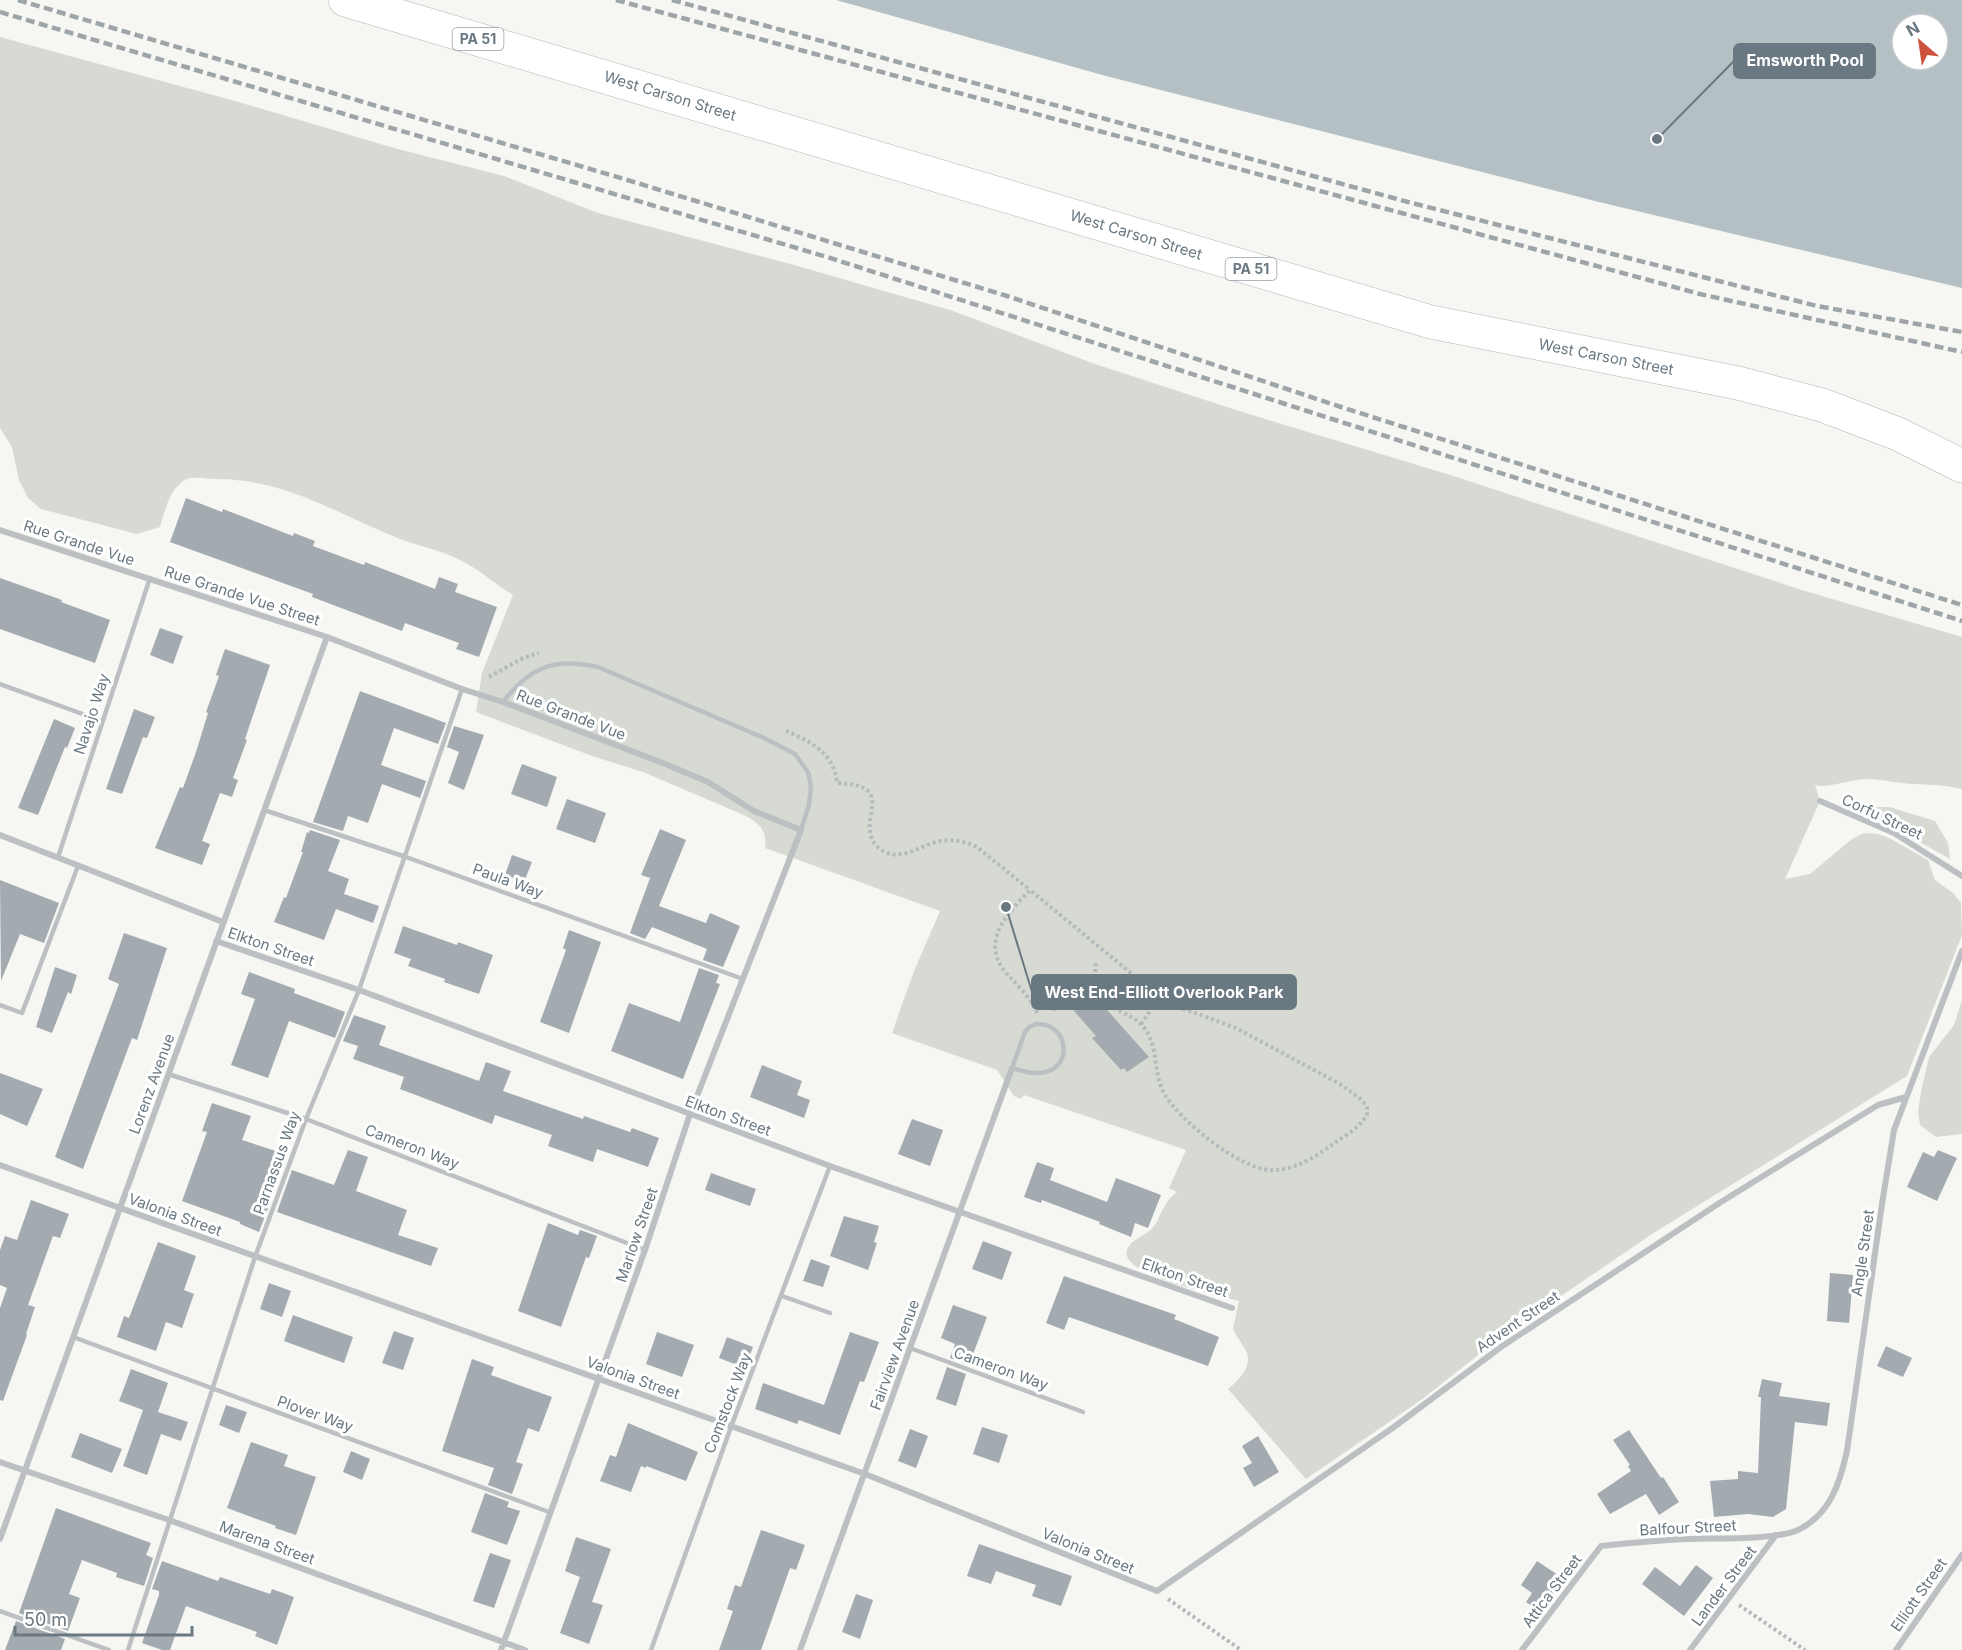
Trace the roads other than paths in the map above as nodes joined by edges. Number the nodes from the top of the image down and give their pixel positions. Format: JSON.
{"nodes":[{"id":1,"x":345,"y":0,"type":"edge"},
{"id":2,"x":1898,"y":434,"type":"junction"},
{"id":3,"x":1962,"y":451,"type":"edge"},
{"id":4,"x":1962,"y":466,"type":"edge"},
{"id":5,"x":0,"y":530,"type":"edge"},
{"id":6,"x":150,"y":578,"type":"junction"},
{"id":7,"x":327,"y":637,"type":"junction"},
{"id":8,"x":0,"y":684,"type":"edge"},
{"id":9,"x":462,"y":689,"type":"junction"},
{"id":10,"x":503,"y":702,"type":"junction"},
{"id":11,"x":102,"y":721,"type":"junction"},
{"id":12,"x":1820,"y":801,"type":"dead end"},
{"id":13,"x":264,"y":810,"type":"junction"},
{"id":14,"x":801,"y":830,"type":"junction"},
{"id":15,"x":0,"y":835,"type":"edge"},
{"id":16,"x":58,"y":857,"type":"junction"},
{"id":17,"x":406,"y":857,"type":"junction"},
{"id":18,"x":78,"y":866,"type":"junction"},
{"id":19,"x":1962,"y":876,"type":"edge"},
{"id":20,"x":223,"y":922,"type":"junction"},
{"id":21,"x":216,"y":941,"type":"junction"},
{"id":22,"x":1962,"y":951,"type":"edge"},
{"id":23,"x":743,"y":979,"type":"junction"},
{"id":24,"x":359,"y":990,"type":"junction"},
{"id":25,"x":0,"y":1005,"type":"edge"},
{"id":26,"x":1012,"y":1068,"type":"junction"},
{"id":27,"x":168,"y":1074,"type":"junction"},
{"id":28,"x":1906,"y":1097,"type":"junction"},
{"id":29,"x":690,"y":1114,"type":"junction"},
{"id":30,"x":306,"y":1119,"type":"junction"},
{"id":31,"x":0,"y":1165,"type":"edge"},
{"id":32,"x":830,"y":1166,"type":"junction"},
{"id":33,"x":120,"y":1208,"type":"junction"},
{"id":34,"x":961,"y":1212,"type":"junction"},
{"id":35,"x":645,"y":1250,"type":"junction"},
{"id":36,"x":255,"y":1257,"type":"junction"},
{"id":37,"x":782,"y":1296,"type":"junction"},
{"id":38,"x":1232,"y":1308,"type":"dead end"},
{"id":39,"x":830,"y":1313,"type":"dead end"},
{"id":40,"x":73,"y":1337,"type":"junction"},
{"id":41,"x":910,"y":1348,"type":"junction"},
{"id":42,"x":600,"y":1378,"type":"junction"},
{"id":43,"x":213,"y":1390,"type":"junction"},
{"id":44,"x":1083,"y":1412,"type":"dead end"},
{"id":45,"x":731,"y":1427,"type":"junction"},
{"id":46,"x":0,"y":1462,"type":"edge"},
{"id":47,"x":26,"y":1471,"type":"junction"},
{"id":48,"x":865,"y":1474,"type":"junction"},
{"id":49,"x":549,"y":1512,"type":"junction"},
{"id":50,"x":169,"y":1520,"type":"junction"},
{"id":51,"x":1776,"y":1535,"type":"junction"},
{"id":52,"x":0,"y":1539,"type":"edge"},
{"id":53,"x":1601,"y":1546,"type":"joint"},
{"id":54,"x":1962,"y":1555,"type":"edge"},
{"id":55,"x":1157,"y":1592,"type":"joint"},
{"id":56,"x":0,"y":1611,"type":"edge"},
{"id":57,"x":503,"y":1642,"type":"junction"},
{"id":58,"x":109,"y":1650,"type":"edge"},
{"id":59,"x":128,"y":1650,"type":"edge"},
{"id":60,"x":501,"y":1650,"type":"edge"},
{"id":61,"x":525,"y":1650,"type":"edge"},
{"id":62,"x":651,"y":1650,"type":"edge"},
{"id":63,"x":800,"y":1650,"type":"edge"},
{"id":64,"x":1522,"y":1650,"type":"edge"},
{"id":65,"x":1690,"y":1650,"type":"edge"},
{"id":66,"x":1896,"y":1650,"type":"edge"}],
"edges":[{"from":1,"to":2,"type":"main road","name":"West Carson Street","number":"PA 51"},
{"from":2,"to":3,"type":"main road"},
{"from":2,"to":4,"type":"main road","name":"West Carson Street","number":"PA 51"},
{"from":5,"to":6,"type":"street","name":"Rue Grande Vue"},
{"from":6,"to":7,"type":"street","name":"Rue Grande Vue Street"},
{"from":6,"to":11,"type":"lane","name":"Navajo Way"},
{"from":7,"to":9,"type":"street","name":"Rue Grande Vue"},
{"from":7,"to":13,"type":"street","name":"Lorenz Avenue"},
{"from":8,"to":11,"type":"lane"},
{"from":9,"to":10,"type":"street","name":"Rue Grande Vue"},
{"from":9,"to":17,"type":"lane","name":"Parnassus Way"},
{"from":10,"to":14,"type":"street","name":"Rue Grande Vue"},
{"from":10,"to":14,"type":"lane"},
{"from":11,"to":16,"type":"lane","name":"Navajo Way"},
{"from":12,"to":19,"type":"street","name":"Corfu Street"},
{"from":13,"to":17,"type":"lane","name":"Paula Way"},
{"from":13,"to":20,"type":"street","name":"Lorenz Avenue"},
{"from":14,"to":23,"type":"street","name":"Marlow Street"},
{"from":15,"to":16,"type":"street","name":"Elkton Street"},
{"from":16,"to":18,"type":"street","name":"Elkton Street"},
{"from":17,"to":23,"type":"lane","name":"Paula Way"},
{"from":17,"to":24,"type":"lane","name":"Parnassus Way"},
{"from":18,"to":20,"type":"street","name":"Elkton Street"},
{"from":18,"to":25,"type":"lane"},
{"from":20,"to":21,"type":"street","name":"Lorenz Avenue"},
{"from":21,"to":24,"type":"street","name":"Elkton Street"},
{"from":21,"to":27,"type":"street","name":"Lorenz Avenue"},
{"from":22,"to":28,"type":"street","name":"Angle Street"},
{"from":23,"to":29,"type":"street","name":"Marlow Street"},
{"from":24,"to":29,"type":"street","name":"Elkton Street"},
{"from":24,"to":30,"type":"lane","name":"Parnassus Way"},
{"from":26,"to":26,"type":"lane"},
{"from":26,"to":34,"type":"street","name":"Fairview Avenue"},
{"from":27,"to":30,"type":"lane","name":"Cameron Way"},
{"from":27,"to":33,"type":"street","name":"Lorenz Avenue"},
{"from":28,"to":51,"type":"street","name":"Angle Street"},
{"from":28,"to":55,"type":"street","name":"Advent Street"},
{"from":29,"to":32,"type":"street","name":"Elkton Street"},
{"from":29,"to":35,"type":"street","name":"Marlow Street"},
{"from":30,"to":35,"type":"lane","name":"Cameron Way"},
{"from":30,"to":36,"type":"lane","name":"Parnassus Way"},
{"from":31,"to":33,"type":"street","name":"Valonia Street"},
{"from":32,"to":34,"type":"street","name":"Elkton Street"},
{"from":32,"to":37,"type":"lane","name":"Comstock Way"},
{"from":33,"to":36,"type":"street","name":"Valonia Street"},
{"from":33,"to":40,"type":"street","name":"Lorenz Avenue"},
{"from":34,"to":38,"type":"street","name":"Elkton Street"},
{"from":34,"to":41,"type":"street","name":"Fairview Avenue"},
{"from":35,"to":42,"type":"street","name":"Marlow Street"},
{"from":36,"to":42,"type":"street","name":"Valonia Street"},
{"from":36,"to":43,"type":"lane","name":"Parnassus Way"},
{"from":37,"to":39,"type":"lane"},
{"from":37,"to":45,"type":"lane","name":"Comstock Way"},
{"from":40,"to":43,"type":"lane","name":"Plover Way"},
{"from":40,"to":47,"type":"street","name":"Lorenz Avenue"},
{"from":41,"to":44,"type":"lane","name":"Cameron Way"},
{"from":41,"to":48,"type":"street","name":"Fairview Avenue"},
{"from":42,"to":45,"type":"street","name":"Valonia Street"},
{"from":42,"to":49,"type":"street","name":"Marlow Street"},
{"from":43,"to":49,"type":"lane","name":"Plover Way"},
{"from":43,"to":50,"type":"lane","name":"Parnassus Way"},
{"from":45,"to":48,"type":"street","name":"Valonia Street"},
{"from":45,"to":62,"type":"lane","name":"Comstock Way"},
{"from":46,"to":47,"type":"street","name":"Marena Street"},
{"from":47,"to":50,"type":"street","name":"Marena Street"},
{"from":47,"to":52,"type":"street","name":"Lorenz Avenue"},
{"from":48,"to":55,"type":"street","name":"Valonia Street"},
{"from":48,"to":63,"type":"street","name":"Fairview Avenue"},
{"from":49,"to":57,"type":"street","name":"Marlow Street"},
{"from":50,"to":57,"type":"street","name":"Marena Street"},
{"from":50,"to":59,"type":"lane","name":"Parnassus Way"},
{"from":51,"to":53,"type":"street","name":"Balfour Street"},
{"from":51,"to":65,"type":"street","name":"Lander Street"},
{"from":53,"to":64,"type":"street","name":"Attica Street"},
{"from":54,"to":66,"type":"street","name":"Elliott Street"},
{"from":56,"to":58,"type":"lane"},
{"from":57,"to":60,"type":"street","name":"Marlow Street"},
{"from":57,"to":61,"type":"street","name":"Marena Street"}]}
